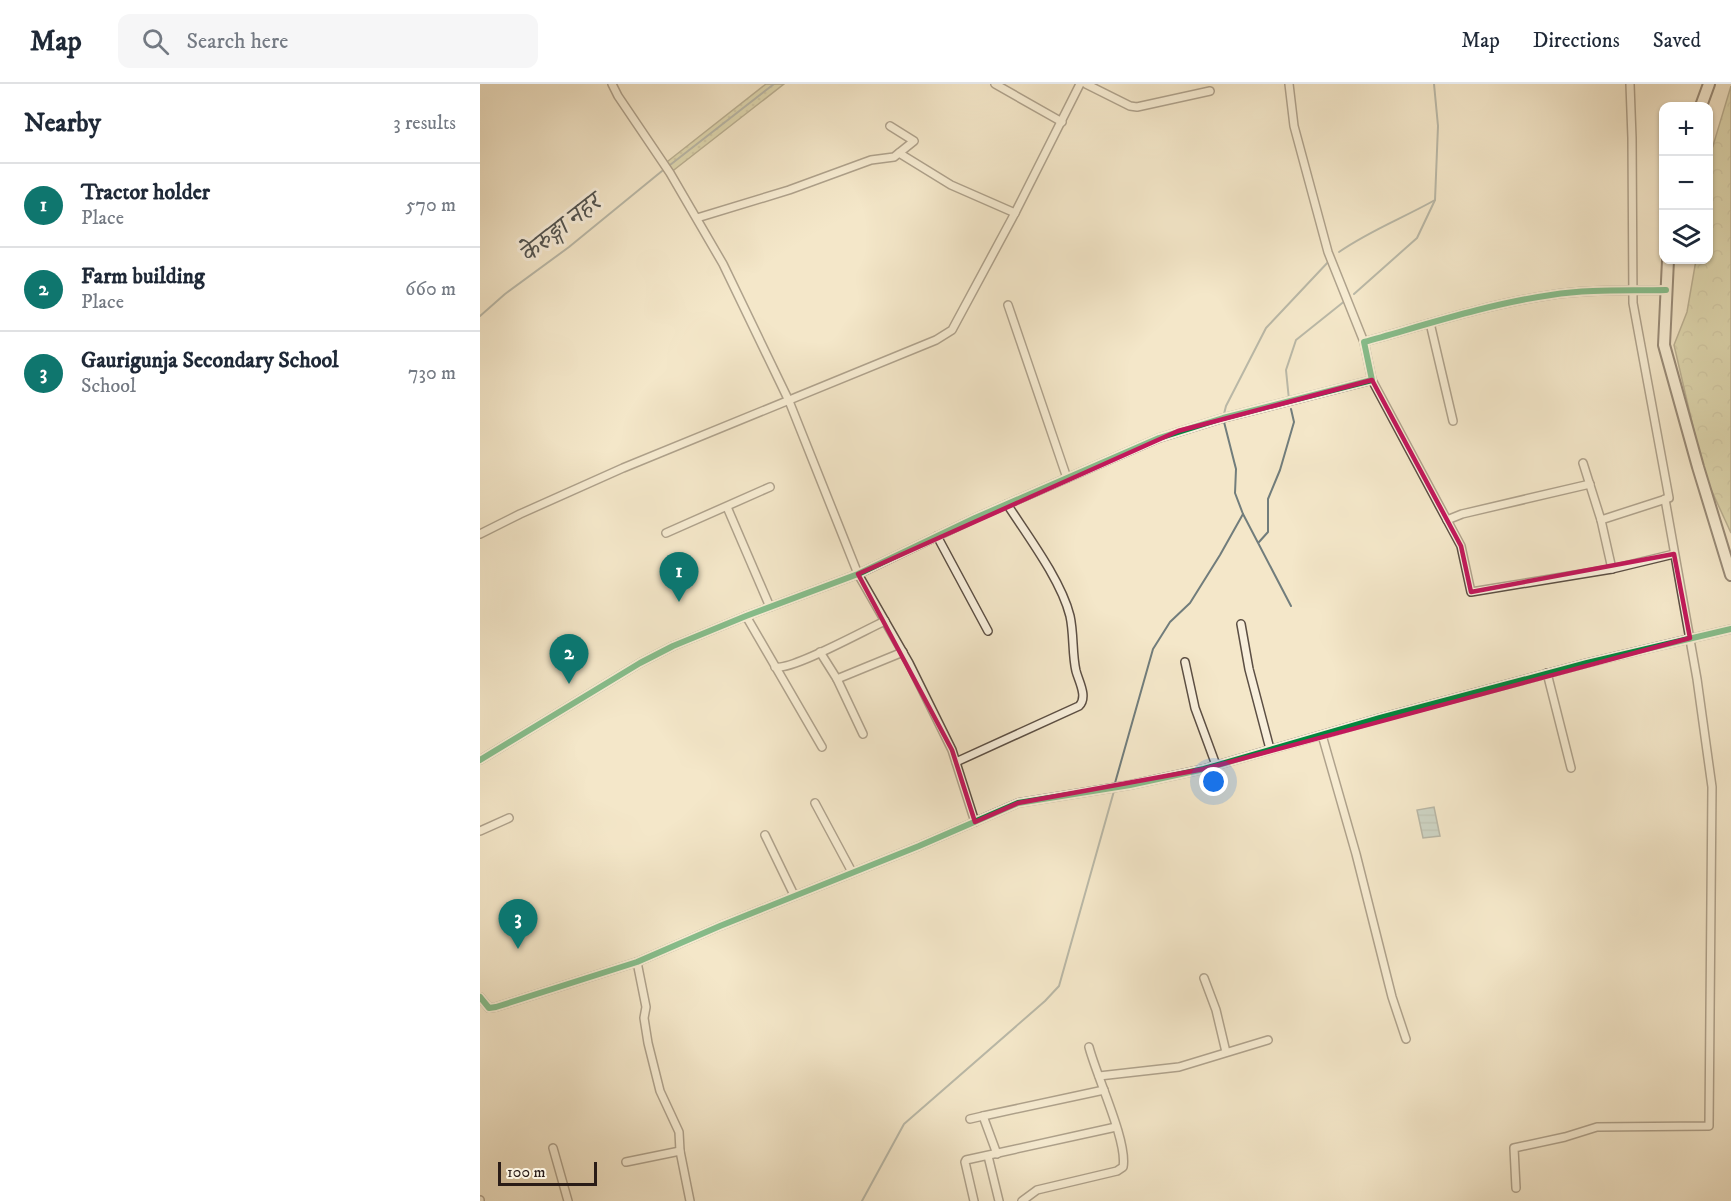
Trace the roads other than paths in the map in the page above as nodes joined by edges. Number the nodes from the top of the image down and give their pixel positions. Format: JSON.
{"nodes":[{"id":1,"x":612,"y":84,"type":"edge"},
{"id":2,"x":995,"y":84,"type":"edge"},
{"id":3,"x":1080,"y":84,"type":"edge"},
{"id":4,"x":1086,"y":84,"type":"edge"},
{"id":5,"x":1289,"y":84,"type":"edge"},
{"id":6,"x":1630,"y":84,"type":"edge"},
{"id":7,"x":1709,"y":84,"type":"edge"},
{"id":8,"x":1210,"y":91,"type":"dead end"},
{"id":9,"x":1702,"y":102,"type":"edge"},
{"id":10,"x":1062,"y":122,"type":"junction"},
{"id":11,"x":890,"y":126,"type":"dead end"},
{"id":12,"x":899,"y":153,"type":"junction"},
{"id":13,"x":1015,"y":213,"type":"junction"},
{"id":14,"x":697,"y":219,"type":"junction"},
{"id":15,"x":1668,"y":264,"type":"edge"},
{"id":16,"x":1632,"y":290,"type":"junction"},
{"id":17,"x":1666,"y":290,"type":"junction"},
{"id":18,"x":1008,"y":305,"type":"dead end"},
{"id":19,"x":1430,"y":323,"type":"junction"},
{"id":20,"x":1364,"y":342,"type":"junction"},
{"id":21,"x":1372,"y":380,"type":"junction"},
{"id":22,"x":789,"y":402,"type":"junction"},
{"id":23,"x":1453,"y":421,"type":"dead end"},
{"id":24,"x":1583,"y":463,"type":"dead end"},
{"id":25,"x":1067,"y":478,"type":"junction"},
{"id":26,"x":1590,"y":484,"type":"junction"},
{"id":27,"x":770,"y":487,"type":"dead end"},
{"id":28,"x":1665,"y":499,"type":"junction"},
{"id":29,"x":1007,"y":504,"type":"junction"},
{"id":30,"x":727,"y":507,"type":"junction"},
{"id":31,"x":1447,"y":520,"type":"junction"},
{"id":32,"x":1601,"y":520,"type":"junction"},
{"id":33,"x":666,"y":533,"type":"dead end"},
{"id":34,"x":480,"y":534,"type":"edge"},
{"id":35,"x":937,"y":536,"type":"junction"},
{"id":36,"x":1674,"y":554,"type":"junction"},
{"id":37,"x":1612,"y":569,"type":"junction"},
{"id":38,"x":858,"y":574,"type":"junction"},
{"id":39,"x":1731,"y":575,"type":"edge"},
{"id":40,"x":770,"y":607,"type":"junction"},
{"id":41,"x":746,"y":616,"type":"junction"},
{"id":42,"x":885,"y":621,"type":"junction"},
{"id":43,"x":1241,"y":624,"type":"dead end"},
{"id":44,"x":1731,"y":629,"type":"edge"},
{"id":45,"x":988,"y":631,"type":"dead end"},
{"id":46,"x":1690,"y":638,"type":"junction"},
{"id":47,"x":820,"y":651,"type":"junction"},
{"id":48,"x":903,"y":652,"type":"junction"},
{"id":49,"x":1185,"y":662,"type":"dead end"},
{"id":50,"x":776,"y":667,"type":"junction"},
{"id":51,"x":1547,"y":673,"type":"junction"},
{"id":52,"x":837,"y":679,"type":"junction"},
{"id":53,"x":863,"y":734,"type":"dead end"},
{"id":54,"x":1322,"y":735,"type":"junction"},
{"id":55,"x":822,"y":747,"type":"dead end"},
{"id":56,"x":1270,"y":749,"type":"junction"},
{"id":57,"x":480,"y":760,"type":"edge"},
{"id":58,"x":956,"y":762,"type":"junction"},
{"id":59,"x":1216,"y":765,"type":"junction"},
{"id":60,"x":1571,"y":768,"type":"dead end"},
{"id":61,"x":815,"y":803,"type":"dead end"},
{"id":62,"x":509,"y":818,"type":"dead end"},
{"id":63,"x":975,"y":822,"type":"junction"},
{"id":64,"x":480,"y":831,"type":"edge"},
{"id":65,"x":765,"y":835,"type":"dead end"},
{"id":66,"x":852,"y":872,"type":"junction"},
{"id":67,"x":794,"y":895,"type":"junction"},
{"id":68,"x":637,"y":962,"type":"junction"},
{"id":69,"x":1204,"y":978,"type":"dead end"},
{"id":70,"x":480,"y":997,"type":"edge"},
{"id":71,"x":1406,"y":1039,"type":"dead end"},
{"id":72,"x":1268,"y":1040,"type":"dead end"},
{"id":73,"x":1089,"y":1047,"type":"dead end"},
{"id":74,"x":1226,"y":1052,"type":"junction"},
{"id":75,"x":1099,"y":1076,"type":"junction"},
{"id":76,"x":1104,"y":1090,"type":"junction"},
{"id":77,"x":983,"y":1116,"type":"junction"},
{"id":78,"x":970,"y":1119,"type":"dead end"},
{"id":79,"x":1116,"y":1127,"type":"junction"},
{"id":80,"x":553,"y":1148,"type":"dead end"},
{"id":81,"x":680,"y":1151,"type":"junction"},
{"id":82,"x":997,"y":1154,"type":"junction"},
{"id":83,"x":988,"y":1156,"type":"junction"},
{"id":84,"x":626,"y":1162,"type":"dead end"},
{"id":85,"x":1516,"y":1188,"type":"dead end"},
{"id":86,"x":568,"y":1201,"type":"edge"},
{"id":87,"x":690,"y":1201,"type":"edge"},
{"id":88,"x":974,"y":1201,"type":"edge"},
{"id":89,"x":999,"y":1201,"type":"edge"},
{"id":90,"x":1022,"y":1201,"type":"edge"}],
"edges":[{"from":1,"to":14,"type":"street"},
{"from":2,"to":10,"type":"street"},
{"from":3,"to":10,"type":"street"},
{"from":4,"to":8,"type":"street"},
{"from":5,"to":20,"type":"street"},
{"from":6,"to":16,"type":"street"},
{"from":7,"to":9,"type":"main road"},
{"from":10,"to":13,"type":"street"},
{"from":11,"to":12,"type":"street"},
{"from":12,"to":13,"type":"street"},
{"from":12,"to":14,"type":"street"},
{"from":13,"to":22,"type":"street"},
{"from":14,"to":22,"type":"street"},
{"from":15,"to":17,"type":"main road"},
{"from":16,"to":17,"type":"street"},
{"from":16,"to":19,"type":"street"},
{"from":16,"to":28,"type":"street"},
{"from":17,"to":39,"type":"main road"},
{"from":18,"to":25,"type":"street"},
{"from":19,"to":20,"type":"street"},
{"from":19,"to":23,"type":"street"},
{"from":20,"to":21,"type":"street"},
{"from":21,"to":25,"type":"street"},
{"from":21,"to":31,"type":"street"},
{"from":22,"to":34,"type":"street"},
{"from":22,"to":38,"type":"street"},
{"from":24,"to":26,"type":"street"},
{"from":25,"to":29,"type":"street"},
{"from":26,"to":31,"type":"street"},
{"from":26,"to":32,"type":"street"},
{"from":27,"to":30,"type":"street"},
{"from":28,"to":32,"type":"street"},
{"from":28,"to":36,"type":"street"},
{"from":29,"to":35,"type":"street"},
{"from":29,"to":58,"type":"street"},
{"from":30,"to":33,"type":"street"},
{"from":30,"to":40,"type":"street"},
{"from":31,"to":37,"type":"street"},
{"from":32,"to":37,"type":"street"},
{"from":35,"to":38,"type":"street"},
{"from":35,"to":45,"type":"street"},
{"from":36,"to":37,"type":"street"},
{"from":36,"to":46,"type":"street"},
{"from":38,"to":40,"type":"street"},
{"from":38,"to":42,"type":"street"},
{"from":40,"to":41,"type":"street"},
{"from":41,"to":50,"type":"street"},
{"from":41,"to":57,"type":"street"},
{"from":42,"to":47,"type":"street"},
{"from":42,"to":48,"type":"street"},
{"from":43,"to":56,"type":"street"},
{"from":44,"to":46,"type":"street"},
{"from":46,"to":51,"type":"street"},
{"from":46,"to":85,"type":"street"},
{"from":47,"to":50,"type":"street"},
{"from":47,"to":52,"type":"street"},
{"from":48,"to":52,"type":"street"},
{"from":48,"to":58,"type":"street"},
{"from":49,"to":59,"type":"street"},
{"from":50,"to":55,"type":"street"},
{"from":51,"to":54,"type":"street"},
{"from":51,"to":60,"type":"street"},
{"from":52,"to":53,"type":"street"},
{"from":54,"to":56,"type":"street"},
{"from":54,"to":71,"type":"street"},
{"from":56,"to":59,"type":"street"},
{"from":58,"to":63,"type":"street"},
{"from":59,"to":63,"type":"street"},
{"from":61,"to":66,"type":"street"},
{"from":62,"to":64,"type":"street"},
{"from":63,"to":66,"type":"street"},
{"from":65,"to":67,"type":"street"},
{"from":66,"to":67,"type":"street"},
{"from":67,"to":68,"type":"street"},
{"from":68,"to":70,"type":"street"},
{"from":68,"to":81,"type":"street"},
{"from":69,"to":74,"type":"street"},
{"from":72,"to":74,"type":"street"},
{"from":73,"to":75,"type":"street"},
{"from":74,"to":75,"type":"street"},
{"from":75,"to":76,"type":"street"},
{"from":76,"to":77,"type":"street"},
{"from":76,"to":79,"type":"street"},
{"from":77,"to":78,"type":"street"},
{"from":77,"to":82,"type":"street"},
{"from":79,"to":82,"type":"street"},
{"from":79,"to":90,"type":"street"},
{"from":80,"to":86,"type":"street"},
{"from":81,"to":84,"type":"street"},
{"from":81,"to":87,"type":"street"},
{"from":82,"to":83,"type":"street"},
{"from":83,"to":88,"type":"street"},
{"from":83,"to":89,"type":"street"}]}
